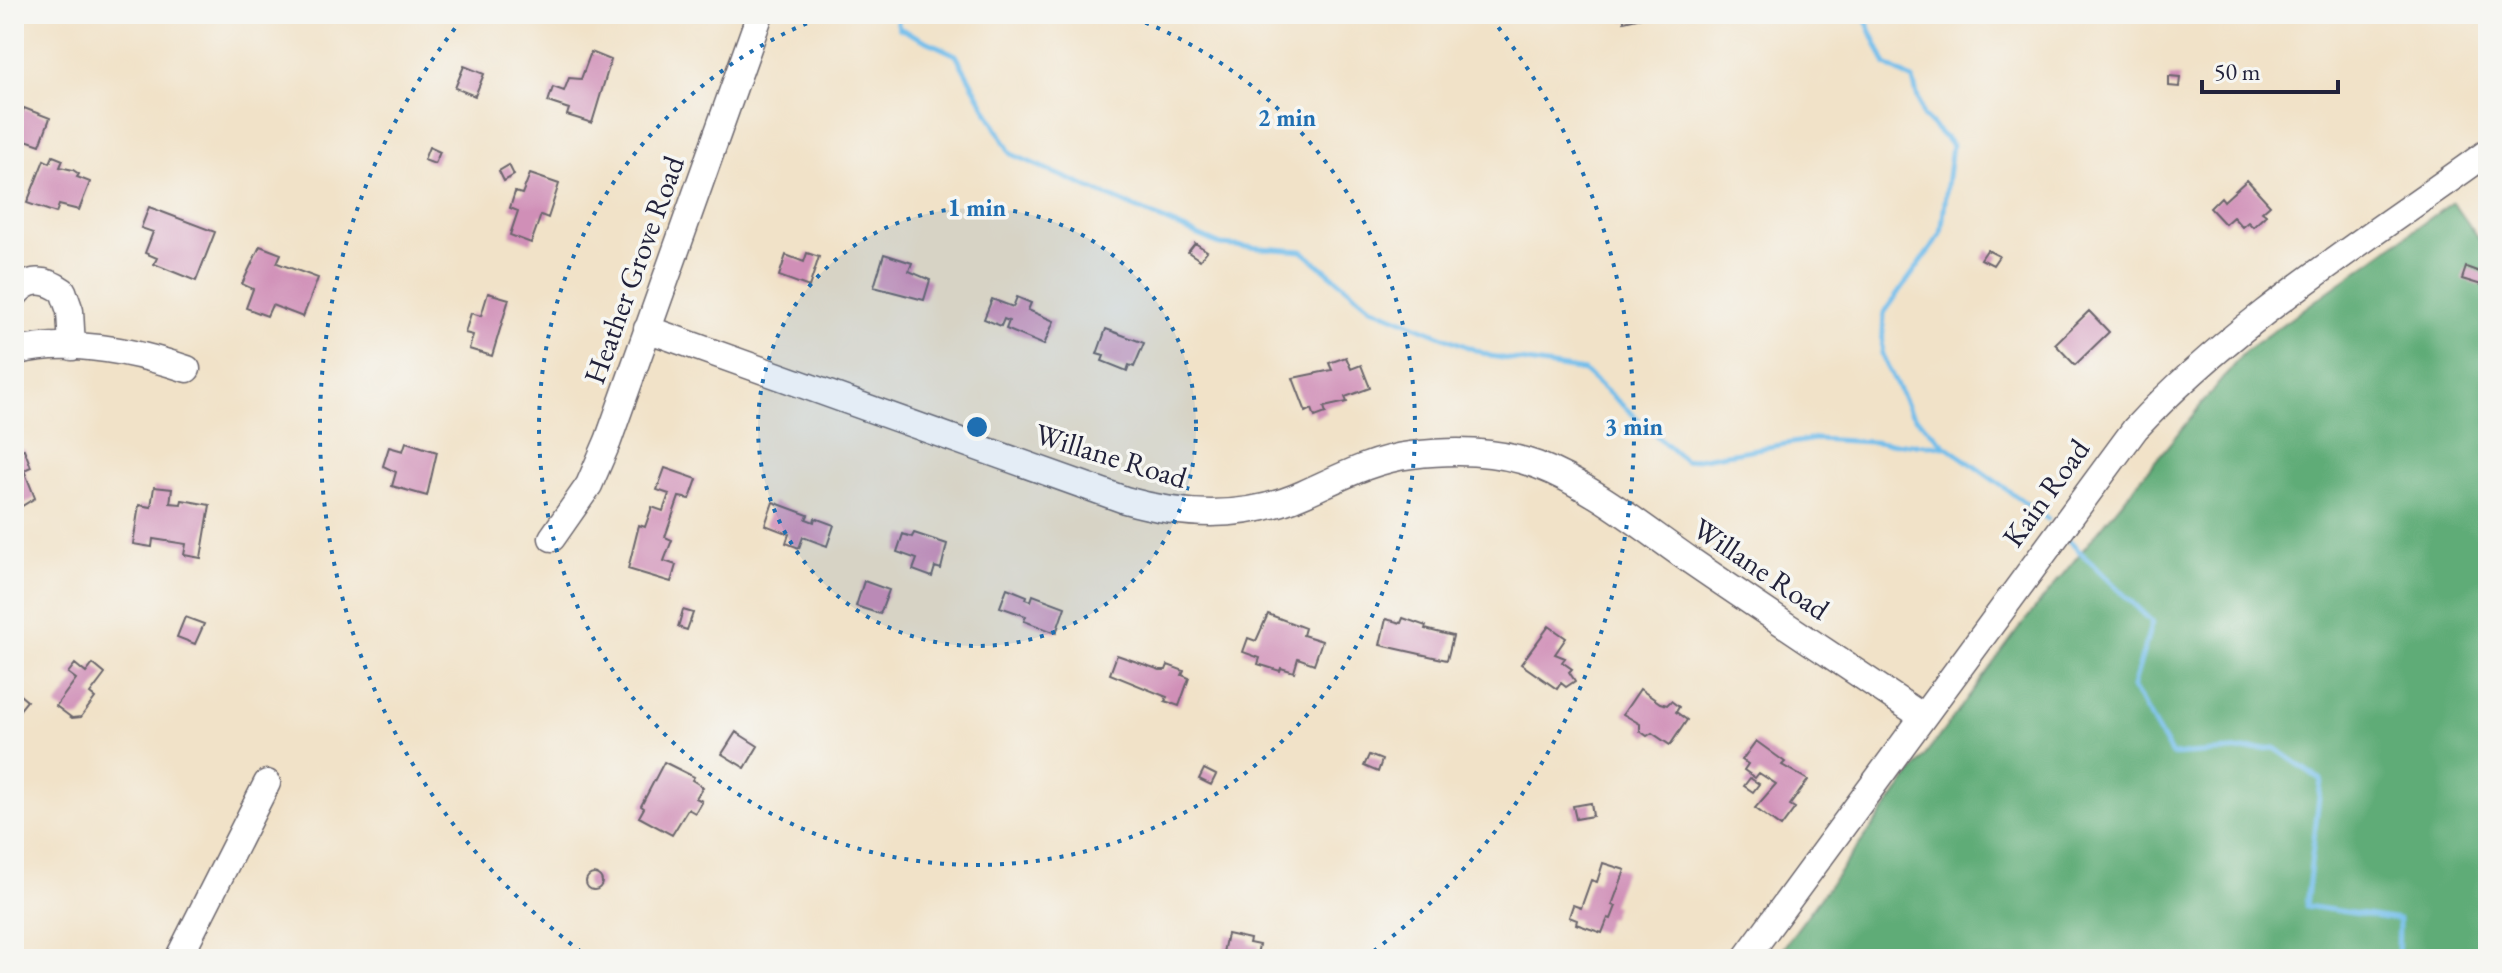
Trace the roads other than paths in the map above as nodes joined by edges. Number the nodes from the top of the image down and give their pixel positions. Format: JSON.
{"nodes":[{"id":1,"x":760,"y":14,"type":"edge"},
{"id":2,"x":2488,"y":152,"type":"edge"},
{"id":3,"x":14,"y":296,"type":"edge"},
{"id":4,"x":647,"y":329,"type":"junction"},
{"id":5,"x":72,"y":347,"type":"junction"},
{"id":6,"x":14,"y":352,"type":"edge"},
{"id":7,"x":187,"y":369,"type":"dead end"},
{"id":8,"x":552,"y":538,"type":"dead end"},
{"id":9,"x":1923,"y":717,"type":"junction"},
{"id":10,"x":267,"y":783,"type":"dead end"},
{"id":11,"x":178,"y":959,"type":"edge"},
{"id":12,"x":1745,"y":959,"type":"edge"}],
"edges":[{"from":1,"to":4,"type":"street","name":"Heather Grove Road"},
{"from":2,"to":9,"type":"street","name":"Kain Road"},
{"from":3,"to":5,"type":"street"},
{"from":4,"to":8,"type":"street","name":"Heather Grove Road"},
{"from":4,"to":9,"type":"street","name":"Willane Road"},
{"from":5,"to":6,"type":"street"},
{"from":5,"to":7,"type":"street"},
{"from":9,"to":12,"type":"street","name":"Kain Road"},
{"from":10,"to":11,"type":"street"}]}
